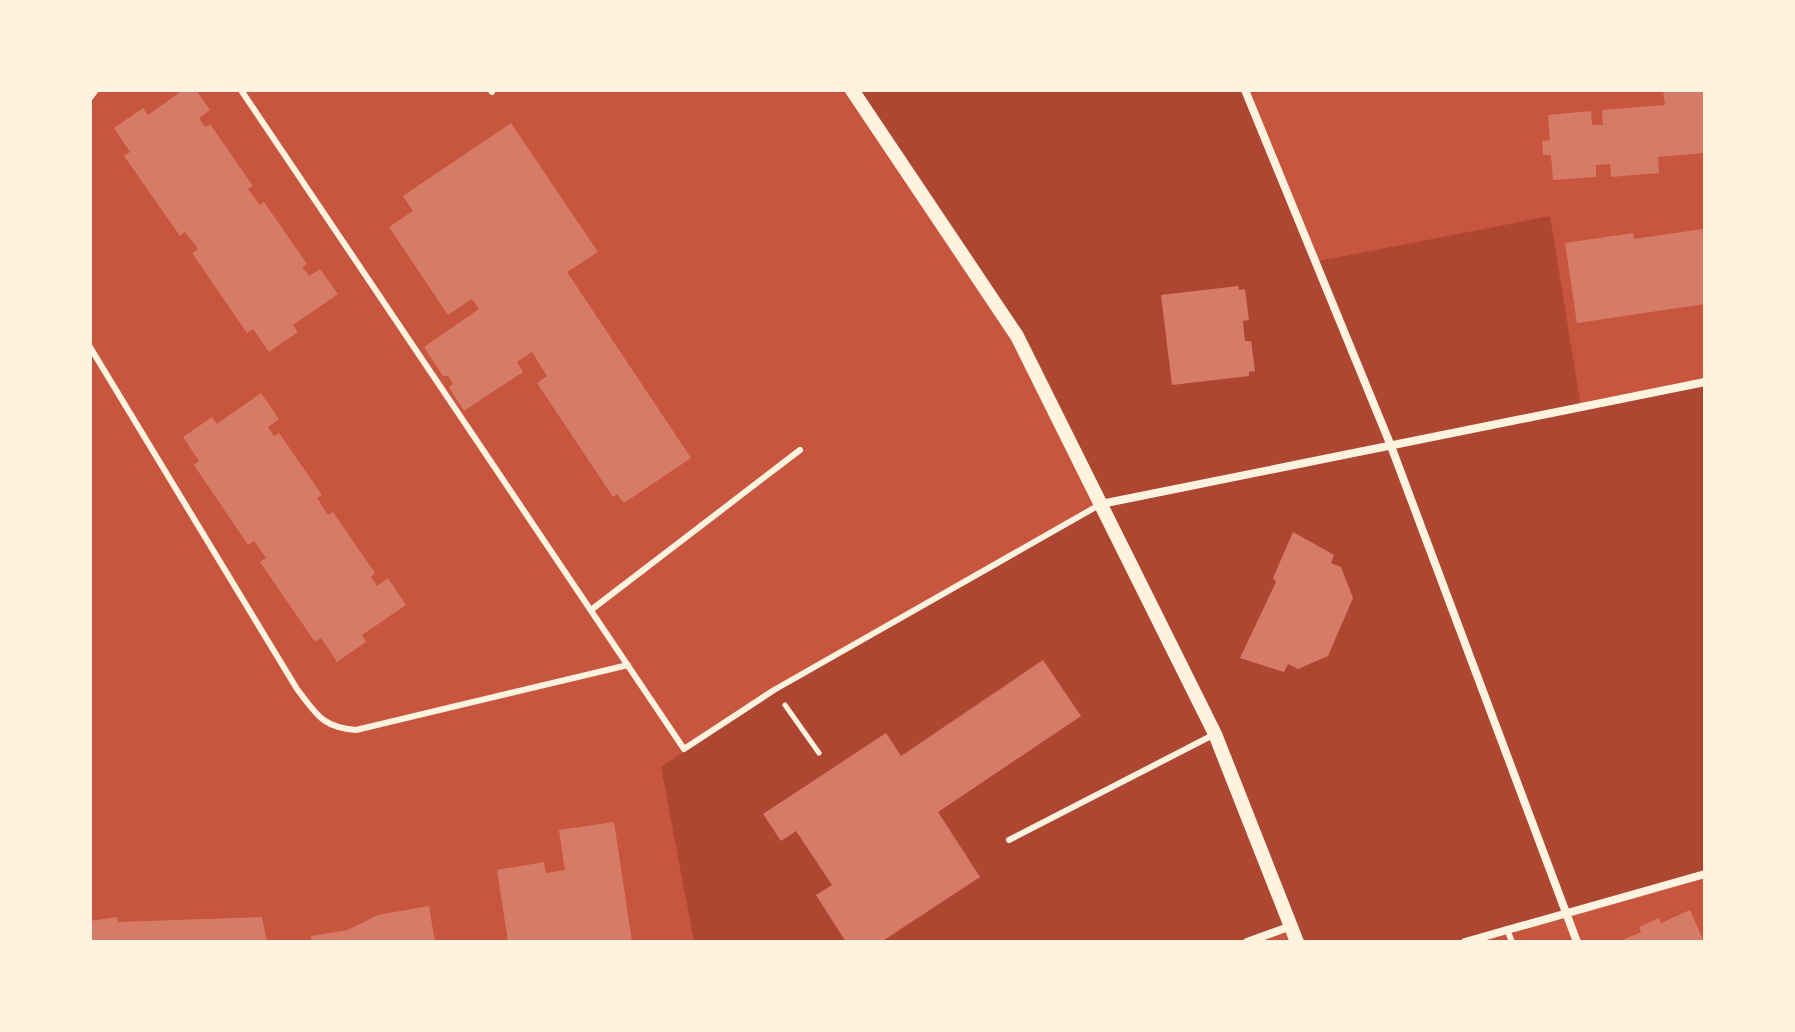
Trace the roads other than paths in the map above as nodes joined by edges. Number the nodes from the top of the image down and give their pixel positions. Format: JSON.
{"nodes":[{"id":1,"x":96,"y":90,"type":"edge"},
{"id":2,"x":241,"y":90,"type":"edge"},
{"id":3,"x":852,"y":90,"type":"edge"},
{"id":4,"x":1245,"y":90,"type":"edge"},
{"id":5,"x":90,"y":98,"type":"edge"},
{"id":6,"x":90,"y":347,"type":"edge"},
{"id":7,"x":1705,"y":382,"type":"edge"},
{"id":8,"x":1391,"y":446,"type":"junction"},
{"id":9,"x":800,"y":450,"type":"dead end"},
{"id":10,"x":1101,"y":504,"type":"junction"},
{"id":11,"x":591,"y":610,"type":"junction"},
{"id":12,"x":628,"y":665,"type":"junction"},
{"id":13,"x":1215,"y":734,"type":"junction"},
{"id":14,"x":1009,"y":840,"type":"dead end"},
{"id":15,"x":1705,"y":874,"type":"edge"},
{"id":16,"x":1564,"y":912,"type":"junction"},
{"id":17,"x":1291,"y":926,"type":"junction"},
{"id":18,"x":1507,"y":929,"type":"junction"},
{"id":19,"x":1247,"y":942,"type":"edge"},
{"id":20,"x":1297,"y":942,"type":"edge"},
{"id":21,"x":1465,"y":942,"type":"edge"},
{"id":22,"x":1512,"y":942,"type":"edge"},
{"id":23,"x":1577,"y":942,"type":"edge"}],
"edges":[{"from":1,"to":5,"type":"lane"},
{"from":2,"to":11,"type":"lane"},
{"from":3,"to":10,"type":"street"},
{"from":4,"to":8,"type":"street"},
{"from":6,"to":12,"type":"lane"},
{"from":7,"to":8,"type":"street"},
{"from":8,"to":10,"type":"street"},
{"from":8,"to":16,"type":"street"},
{"from":9,"to":11,"type":"lane"},
{"from":10,"to":12,"type":"lane"},
{"from":10,"to":13,"type":"street"},
{"from":11,"to":12,"type":"lane"},
{"from":13,"to":14,"type":"lane"},
{"from":13,"to":17,"type":"street"},
{"from":15,"to":16,"type":"street"},
{"from":16,"to":18,"type":"street"},
{"from":16,"to":23,"type":"street"},
{"from":17,"to":19,"type":"street"},
{"from":17,"to":20,"type":"street"},
{"from":18,"to":21,"type":"street"},
{"from":18,"to":22,"type":"lane"}]}
